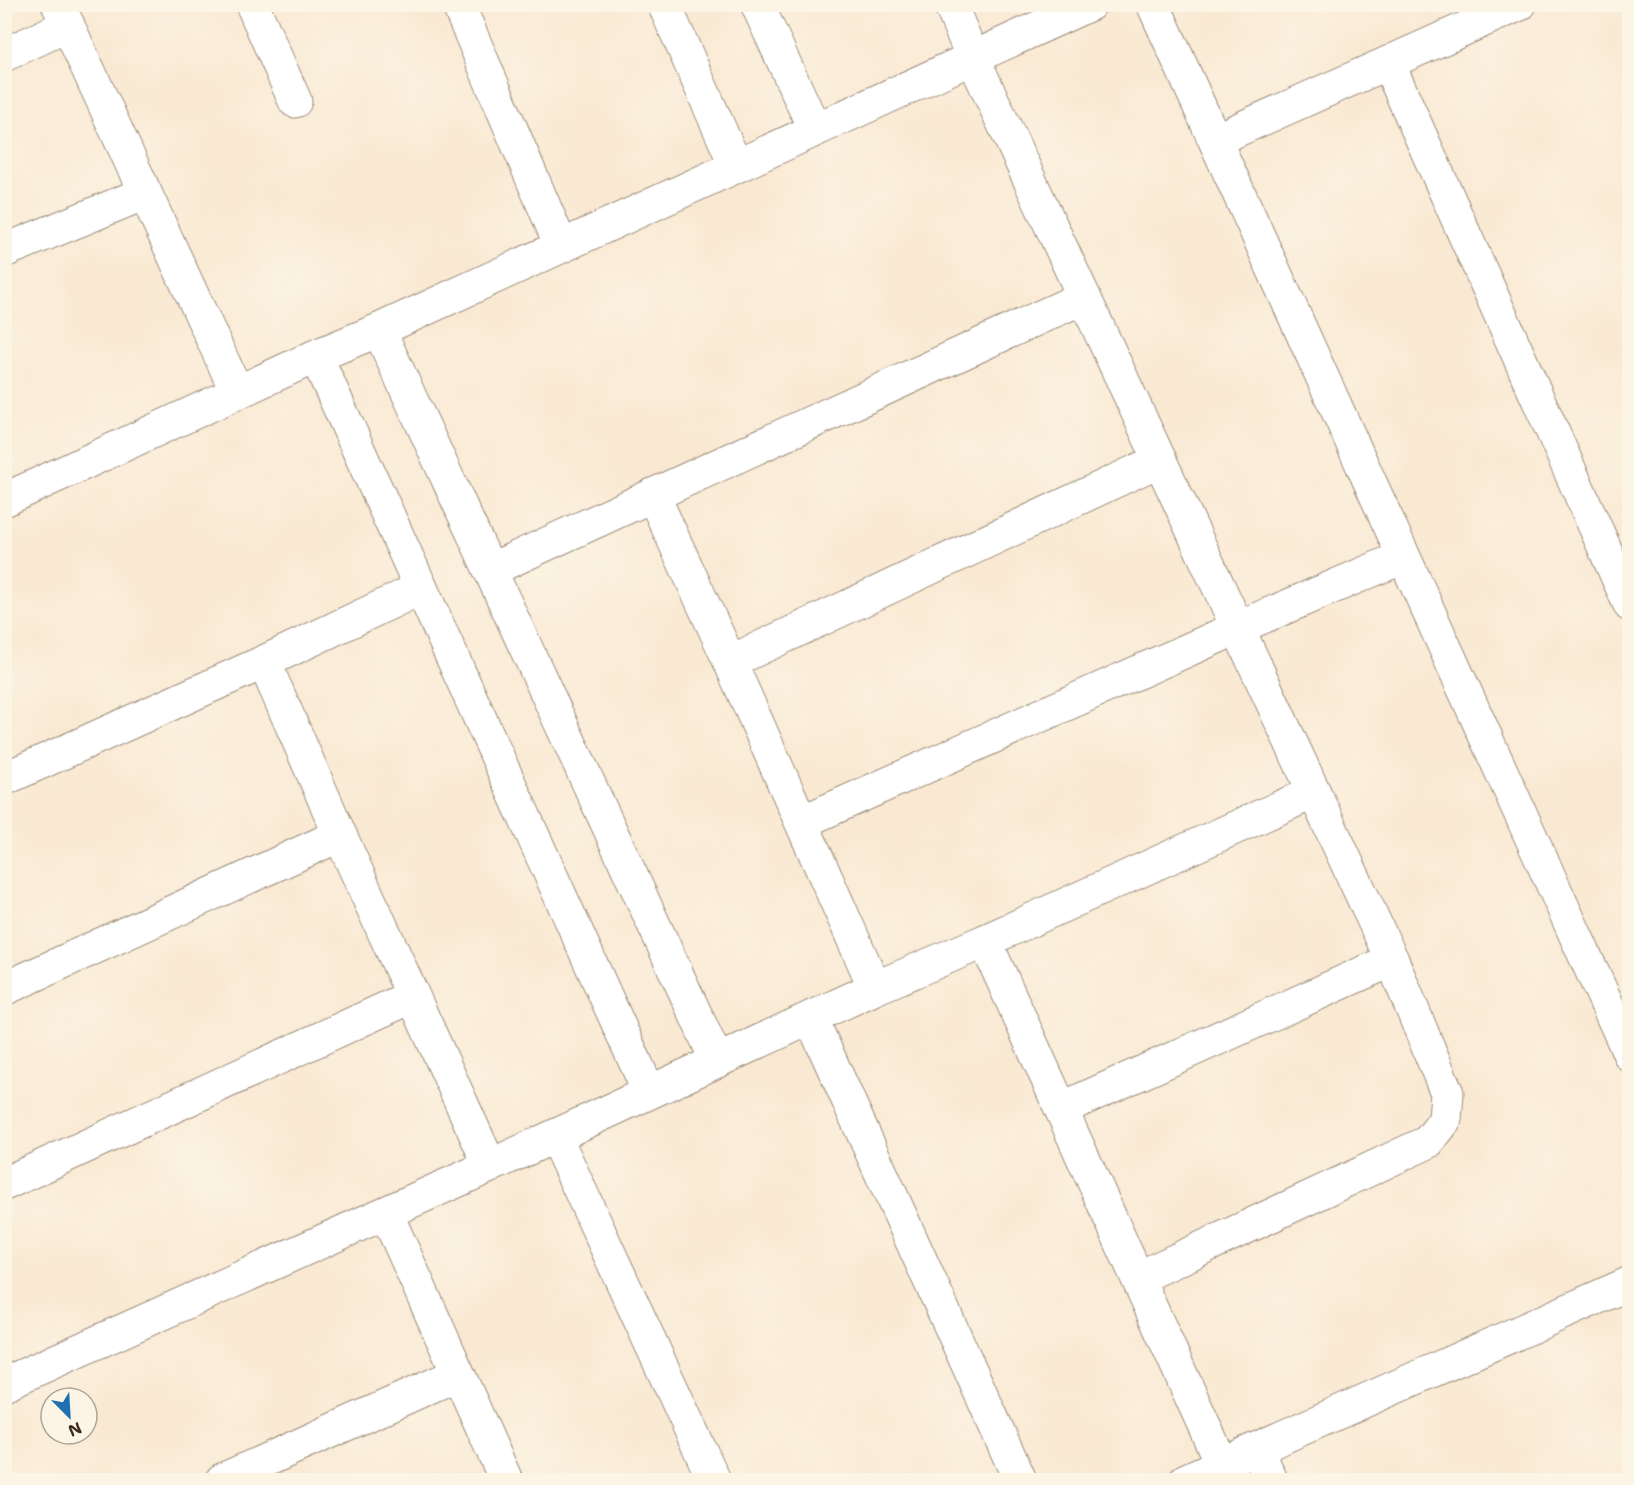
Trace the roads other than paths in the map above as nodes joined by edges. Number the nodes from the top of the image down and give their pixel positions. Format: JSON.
{"nodes":[{"id":1,"x":252,"y":4,"type":"edge"},
{"id":2,"x":458,"y":4,"type":"edge"},
{"id":3,"x":664,"y":4,"type":"edge"},
{"id":4,"x":757,"y":4,"type":"edge"},
{"id":5,"x":950,"y":4,"type":"edge"},
{"id":6,"x":1090,"y":4,"type":"edge"},
{"id":7,"x":1153,"y":4,"type":"edge"},
{"id":8,"x":1521,"y":4,"type":"edge"},
{"id":9,"x":63,"y":15,"type":"edge"},
{"id":10,"x":4,"y":55,"type":"edge"},
{"id":11,"x":973,"y":58,"type":"junction"},
{"id":12,"x":1388,"y":63,"type":"junction"},
{"id":13,"x":295,"y":101,"type":"dead end"},
{"id":14,"x":815,"y":130,"type":"junction"},
{"id":15,"x":1215,"y":140,"type":"junction"},
{"id":16,"x":736,"y":166,"type":"junction"},
{"id":17,"x":145,"y":193,"type":"junction"},
{"id":18,"x":561,"y":246,"type":"junction"},
{"id":19,"x":4,"y":251,"type":"edge"},
{"id":20,"x":1084,"y":297,"type":"junction"},
{"id":21,"x":379,"y":330,"type":"junction"},
{"id":22,"x":316,"y":356,"type":"junction"},
{"id":23,"x":237,"y":392,"type":"junction"},
{"id":24,"x":1160,"y":460,"type":"junction"},
{"id":25,"x":653,"y":495,"type":"junction"},
{"id":26,"x":4,"y":500,"type":"edge"},
{"id":27,"x":1402,"y":557,"type":"junction"},
{"id":28,"x":490,"y":570,"type":"junction"},
{"id":29,"x":421,"y":588,"type":"junction"},
{"id":30,"x":1629,"y":605,"type":"edge"},
{"id":31,"x":1237,"y":628,"type":"junction"},
{"id":32,"x":264,"y":662,"type":"junction"},
{"id":33,"x":730,"y":662,"type":"junction"},
{"id":34,"x":4,"y":779,"type":"edge"},
{"id":35,"x":1314,"y":792,"type":"junction"},
{"id":36,"x":802,"y":822,"type":"junction"},
{"id":37,"x":340,"y":836,"type":"junction"},
{"id":38,"x":985,"y":941,"type":"junction"},
{"id":39,"x":1392,"y":960,"type":"junction"},
{"id":40,"x":875,"y":988,"type":"junction"},
{"id":41,"x":4,"y":989,"type":"edge"},
{"id":42,"x":413,"y":996,"type":"junction"},
{"id":43,"x":811,"y":1018,"type":"junction"},
{"id":44,"x":1629,"y":1055,"type":"edge"},
{"id":45,"x":717,"y":1061,"type":"junction"},
{"id":46,"x":649,"y":1092,"type":"junction"},
{"id":47,"x":1061,"y":1109,"type":"junction"},
{"id":48,"x":555,"y":1136,"type":"junction"},
{"id":49,"x":490,"y":1167,"type":"junction"},
{"id":50,"x":4,"y":1184,"type":"edge"},
{"id":51,"x":386,"y":1213,"type":"junction"},
{"id":52,"x":1138,"y":1278,"type":"junction"},
{"id":53,"x":1629,"y":1283,"type":"edge"},
{"id":54,"x":458,"y":1374,"type":"junction"},
{"id":55,"x":4,"y":1384,"type":"edge"},
{"id":56,"x":1257,"y":1449,"type":"junction"},
{"id":57,"x":1222,"y":1465,"type":"junction"},
{"id":58,"x":222,"y":1480,"type":"edge"},
{"id":59,"x":506,"y":1480,"type":"edge"},
{"id":60,"x":714,"y":1480,"type":"edge"},
{"id":61,"x":1020,"y":1480,"type":"edge"},
{"id":62,"x":1186,"y":1480,"type":"edge"},
{"id":63,"x":1271,"y":1480,"type":"edge"}],
"edges":[{"from":1,"to":13,"type":"street"},
{"from":2,"to":18,"type":"street"},
{"from":3,"to":16,"type":"street"},
{"from":4,"to":14,"type":"street"},
{"from":5,"to":11,"type":"street"},
{"from":6,"to":11,"type":"street"},
{"from":7,"to":15,"type":"street"},
{"from":8,"to":12,"type":"street"},
{"from":9,"to":10,"type":"street"},
{"from":9,"to":17,"type":"street"},
{"from":11,"to":14,"type":"street"},
{"from":11,"to":20,"type":"street"},
{"from":12,"to":15,"type":"street"},
{"from":12,"to":30,"type":"street"},
{"from":14,"to":16,"type":"street"},
{"from":15,"to":27,"type":"street"},
{"from":16,"to":18,"type":"street"},
{"from":17,"to":19,"type":"street"},
{"from":17,"to":23,"type":"street"},
{"from":18,"to":21,"type":"street"},
{"from":20,"to":24,"type":"street"},
{"from":20,"to":25,"type":"street"},
{"from":21,"to":22,"type":"street"},
{"from":21,"to":28,"type":"street"},
{"from":22,"to":23,"type":"street"},
{"from":22,"to":29,"type":"street"},
{"from":23,"to":26,"type":"street"},
{"from":24,"to":31,"type":"street"},
{"from":24,"to":33,"type":"street"},
{"from":25,"to":28,"type":"street"},
{"from":25,"to":33,"type":"street"},
{"from":27,"to":31,"type":"street"},
{"from":27,"to":44,"type":"street"},
{"from":28,"to":45,"type":"street"},
{"from":29,"to":32,"type":"street"},
{"from":29,"to":46,"type":"street"},
{"from":31,"to":35,"type":"street"},
{"from":31,"to":36,"type":"street"},
{"from":32,"to":34,"type":"street"},
{"from":32,"to":37,"type":"street"},
{"from":33,"to":36,"type":"street"},
{"from":35,"to":38,"type":"street"},
{"from":35,"to":39,"type":"street"},
{"from":36,"to":40,"type":"street"},
{"from":37,"to":41,"type":"street"},
{"from":37,"to":42,"type":"street"},
{"from":38,"to":40,"type":"street"},
{"from":38,"to":47,"type":"street"},
{"from":39,"to":47,"type":"street"},
{"from":39,"to":52,"type":"street"},
{"from":40,"to":43,"type":"street"},
{"from":42,"to":49,"type":"street"},
{"from":42,"to":50,"type":"street"},
{"from":43,"to":45,"type":"street"},
{"from":43,"to":61,"type":"street"},
{"from":45,"to":46,"type":"street"},
{"from":46,"to":48,"type":"street"},
{"from":47,"to":52,"type":"street"},
{"from":48,"to":49,"type":"street"},
{"from":48,"to":60,"type":"street"},
{"from":49,"to":51,"type":"street"},
{"from":51,"to":54,"type":"street"},
{"from":51,"to":55,"type":"street"},
{"from":52,"to":57,"type":"street"},
{"from":53,"to":56,"type":"street"},
{"from":54,"to":58,"type":"street"},
{"from":54,"to":59,"type":"street"},
{"from":56,"to":57,"type":"street"},
{"from":56,"to":63,"type":"street"},
{"from":57,"to":62,"type":"street"}]}
